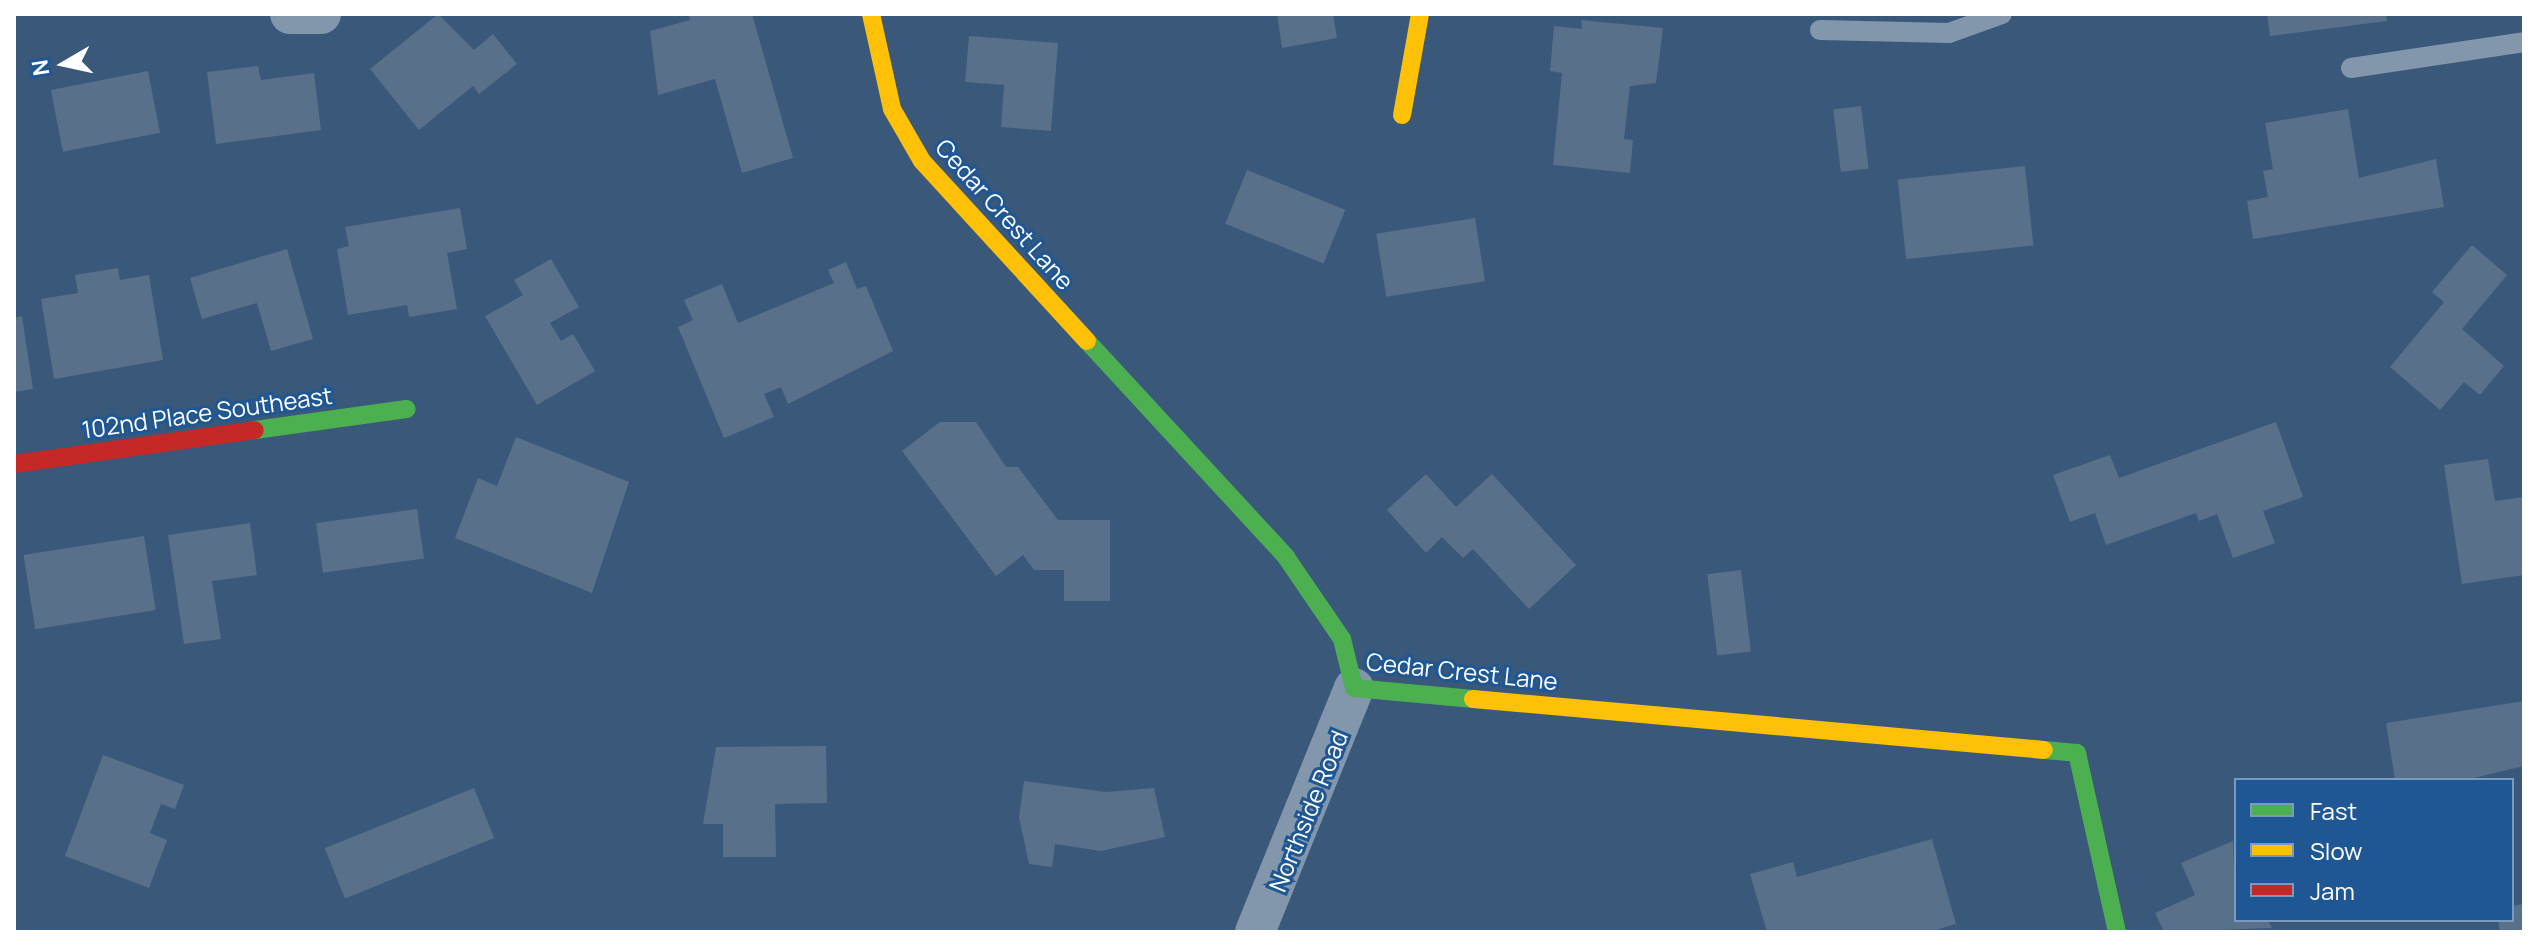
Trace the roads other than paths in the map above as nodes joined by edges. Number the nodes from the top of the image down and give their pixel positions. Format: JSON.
{"nodes":[{"id":1,"x":290,"y":14,"type":"edge"},
{"id":2,"x":321,"y":14,"type":"edge"},
{"id":3,"x":871,"y":14,"type":"edge"},
{"id":4,"x":1420,"y":14,"type":"edge"},
{"id":5,"x":2002,"y":14,"type":"edge"},
{"id":6,"x":1820,"y":30,"type":"dead end"},
{"id":7,"x":2524,"y":42,"type":"edge"},
{"id":8,"x":2351,"y":68,"type":"dead end"},
{"id":9,"x":1402,"y":115,"type":"dead end"},
{"id":10,"x":407,"y":409,"type":"dead end"},
{"id":11,"x":14,"y":464,"type":"edge"},
{"id":12,"x":1354,"y":688,"type":"junction"},
{"id":13,"x":1255,"y":932,"type":"edge"},
{"id":14,"x":2117,"y":932,"type":"edge"}],
"edges":[{"from":1,"to":2,"type":"street"},
{"from":3,"to":12,"type":"street","name":"Cedar Crest Lane"},
{"from":4,"to":9,"type":"street"},
{"from":5,"to":6,"type":"lane"},
{"from":7,"to":8,"type":"lane"},
{"from":10,"to":11,"type":"street","name":"102nd Place Southeast"},
{"from":12,"to":13,"type":"street","name":"Northside Road"},
{"from":12,"to":14,"type":"street","name":"Cedar Crest Lane"}]}
